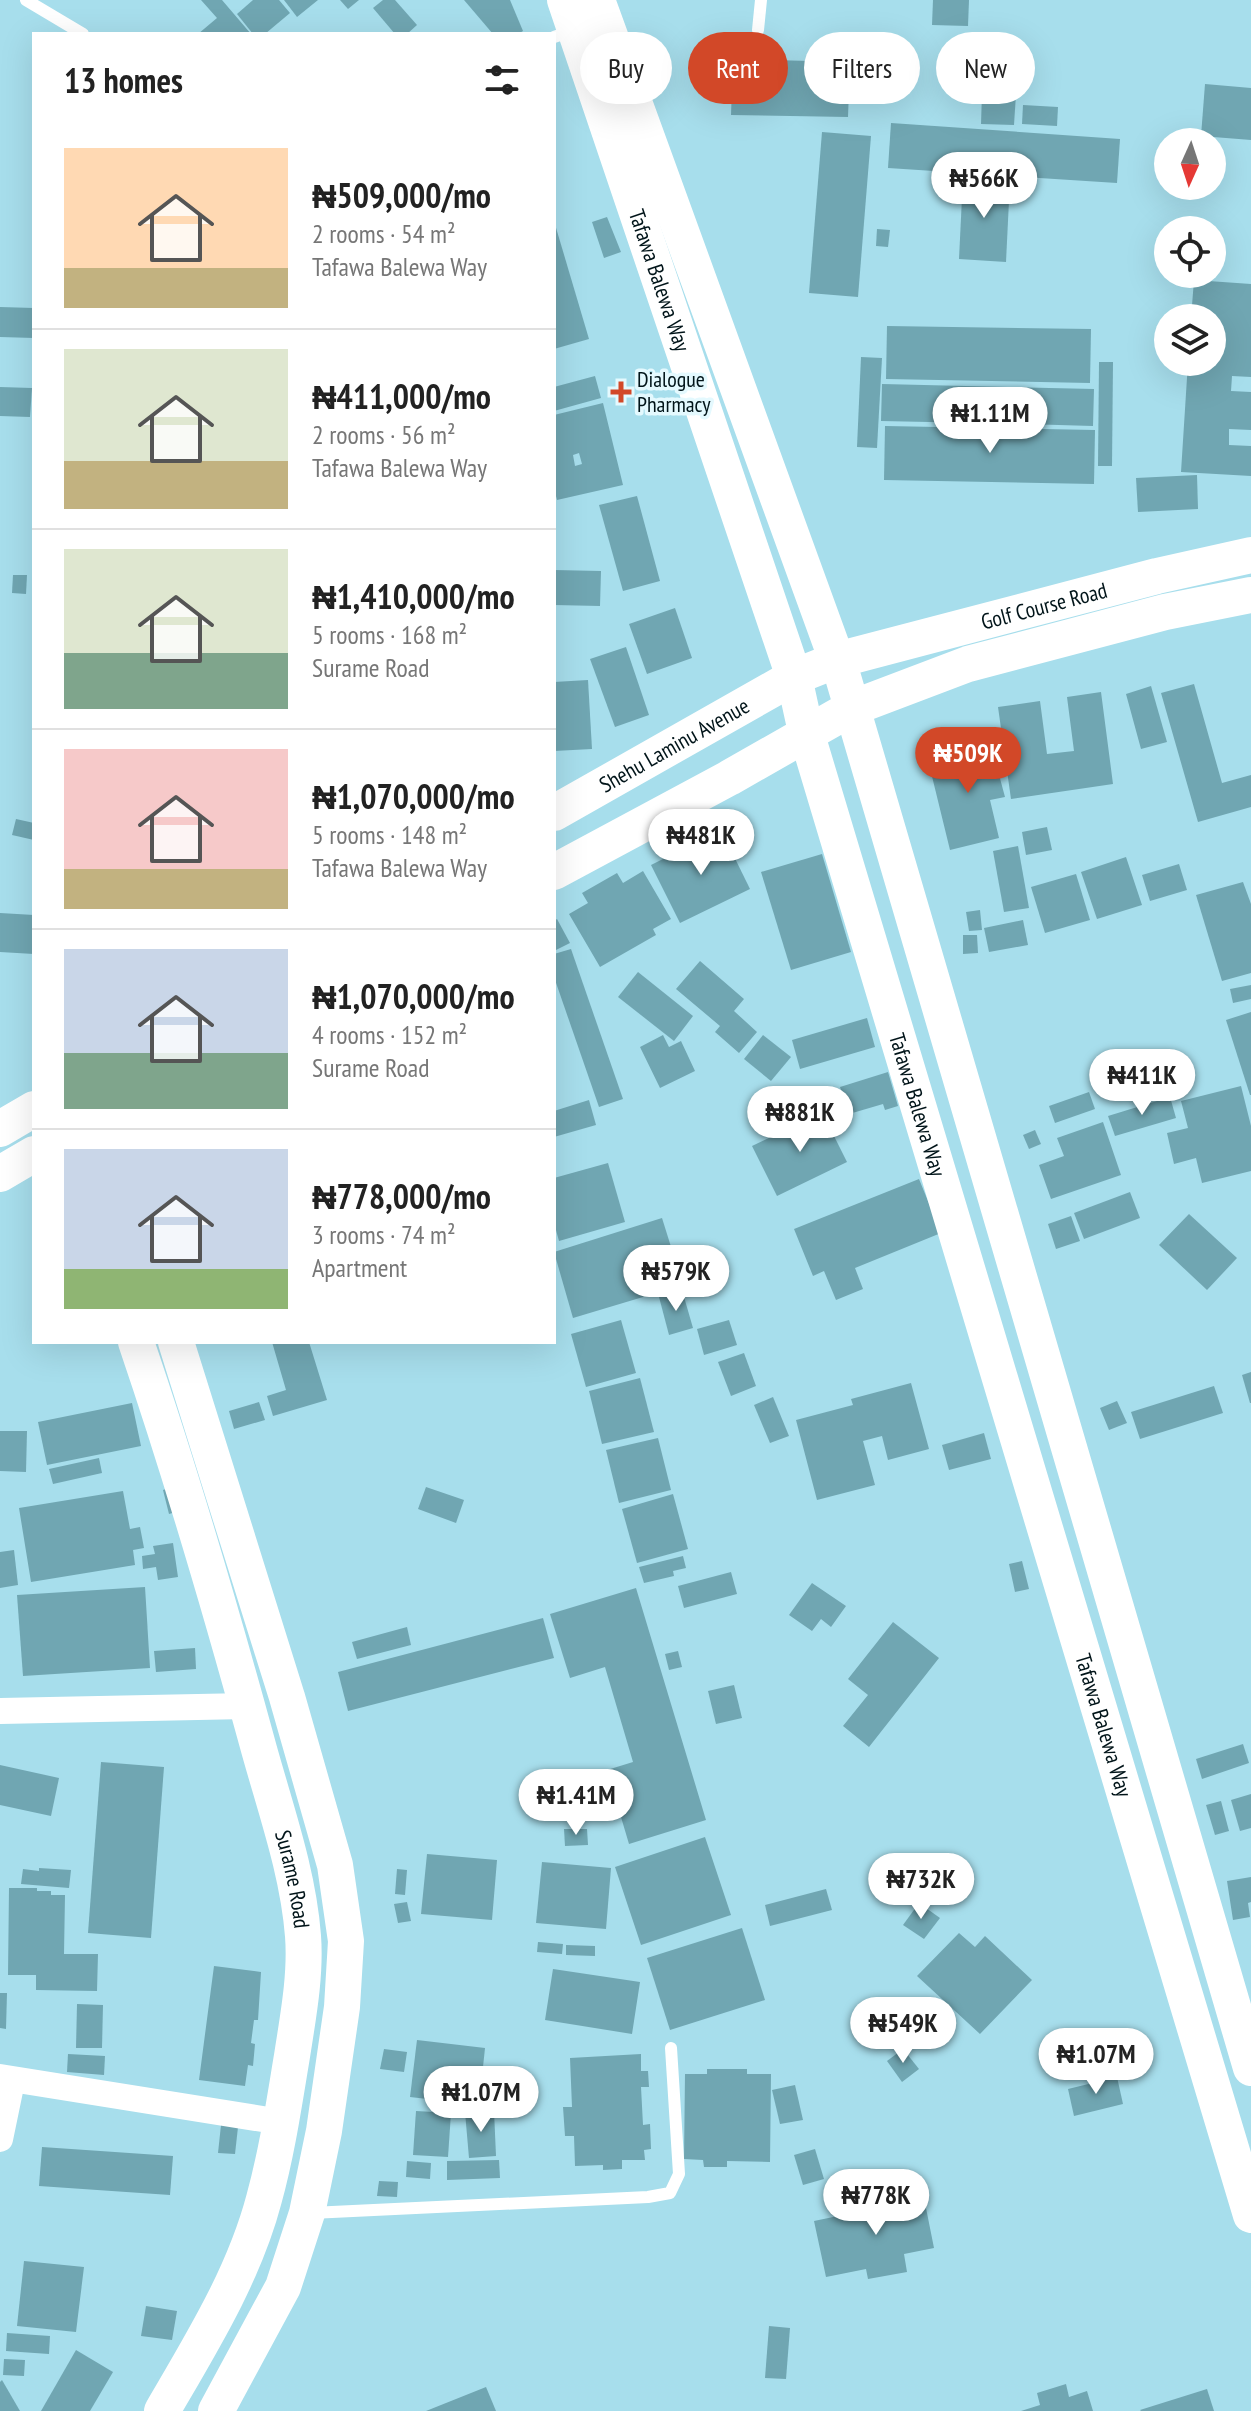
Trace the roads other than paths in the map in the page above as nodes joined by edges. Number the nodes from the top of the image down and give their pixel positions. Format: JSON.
{"nodes":[{"id":1,"x":26,"y":0,"type":"edge"},
{"id":2,"x":761,"y":0,"type":"edge"},
{"id":3,"x":573,"y":17,"type":"edge"},
{"id":4,"x":758,"y":30,"type":"dead end"},
{"id":5,"x":80,"y":32,"type":"edge"},
{"id":6,"x":1251,"y":555,"type":"edge"},
{"id":7,"x":1251,"y":595,"type":"edge"},
{"id":8,"x":837,"y":660,"type":"junction"},
{"id":9,"x":794,"y":677,"type":"junction"},
{"id":10,"x":852,"y":708,"type":"junction"},
{"id":11,"x":806,"y":732,"type":"junction"},
{"id":12,"x":556,"y":812,"type":"edge"},
{"id":13,"x":556,"y":871,"type":"edge"},
{"id":14,"x":32,"y":1110,"type":"edge"},
{"id":15,"x":0,"y":1129,"type":"edge"},
{"id":16,"x":32,"y":1155,"type":"edge"},
{"id":17,"x":0,"y":1174,"type":"edge"},
{"id":18,"x":137,"y":1344,"type":"edge"},
{"id":19,"x":177,"y":1344,"type":"edge"},
{"id":20,"x":247,"y":1706,"type":"junction"},
{"id":21,"x":0,"y":1711,"type":"edge"},
{"id":22,"x":671,"y":2048,"type":"dead end"},
{"id":23,"x":1251,"y":2068,"type":"edge"},
{"id":24,"x":6,"y":2079,"type":"edge"},
{"id":25,"x":281,"y":2122,"type":"junction"},
{"id":26,"x":0,"y":2139,"type":"edge"},
{"id":27,"x":307,"y":2213,"type":"junction"},
{"id":28,"x":1251,"y":2215,"type":"edge"},
{"id":29,"x":162,"y":2411,"type":"edge"},
{"id":30,"x":216,"y":2411,"type":"edge"}],
"edges":[{"from":1,"to":5,"type":"lane"},
{"from":2,"to":4,"type":"lane"},
{"from":3,"to":8,"type":"main road","name":"Tafawa Balewa Way"},
{"from":3,"to":9,"type":"main road","name":"Tafawa Balewa Way"},
{"from":6,"to":8,"type":"main road","name":"Golf Course Road"},
{"from":7,"to":10,"type":"main road","name":"Golf Course Road"},
{"from":8,"to":9,"type":"main road","name":"Golf Course Road"},
{"from":8,"to":10,"type":"main road","name":"Tafawa Balewa Way"},
{"from":9,"to":11,"type":"main road","name":"Tafawa Balewa Way"},
{"from":9,"to":12,"type":"main road","name":"Shehu Laminu Avenue"},
{"from":10,"to":11,"type":"main road","name":"Golf Course Road"},
{"from":10,"to":23,"type":"main road","name":"Tafawa Balewa Way"},
{"from":11,"to":13,"type":"main road"},
{"from":11,"to":28,"type":"main road","name":"Tafawa Balewa Way"},
{"from":14,"to":15,"type":"main road"},
{"from":16,"to":17,"type":"main road"},
{"from":18,"to":20,"type":"main road","name":"Surame Road"},
{"from":19,"to":27,"type":"main road","name":"Surame Road"},
{"from":20,"to":21,"type":"street"},
{"from":20,"to":25,"type":"main road","name":"Surame Road"},
{"from":22,"to":27,"type":"lane"},
{"from":24,"to":25,"type":"street"},
{"from":24,"to":26,"type":"street"},
{"from":25,"to":29,"type":"main road","name":"Surame Road"},
{"from":27,"to":30,"type":"main road","name":"Surame Road"}]}
